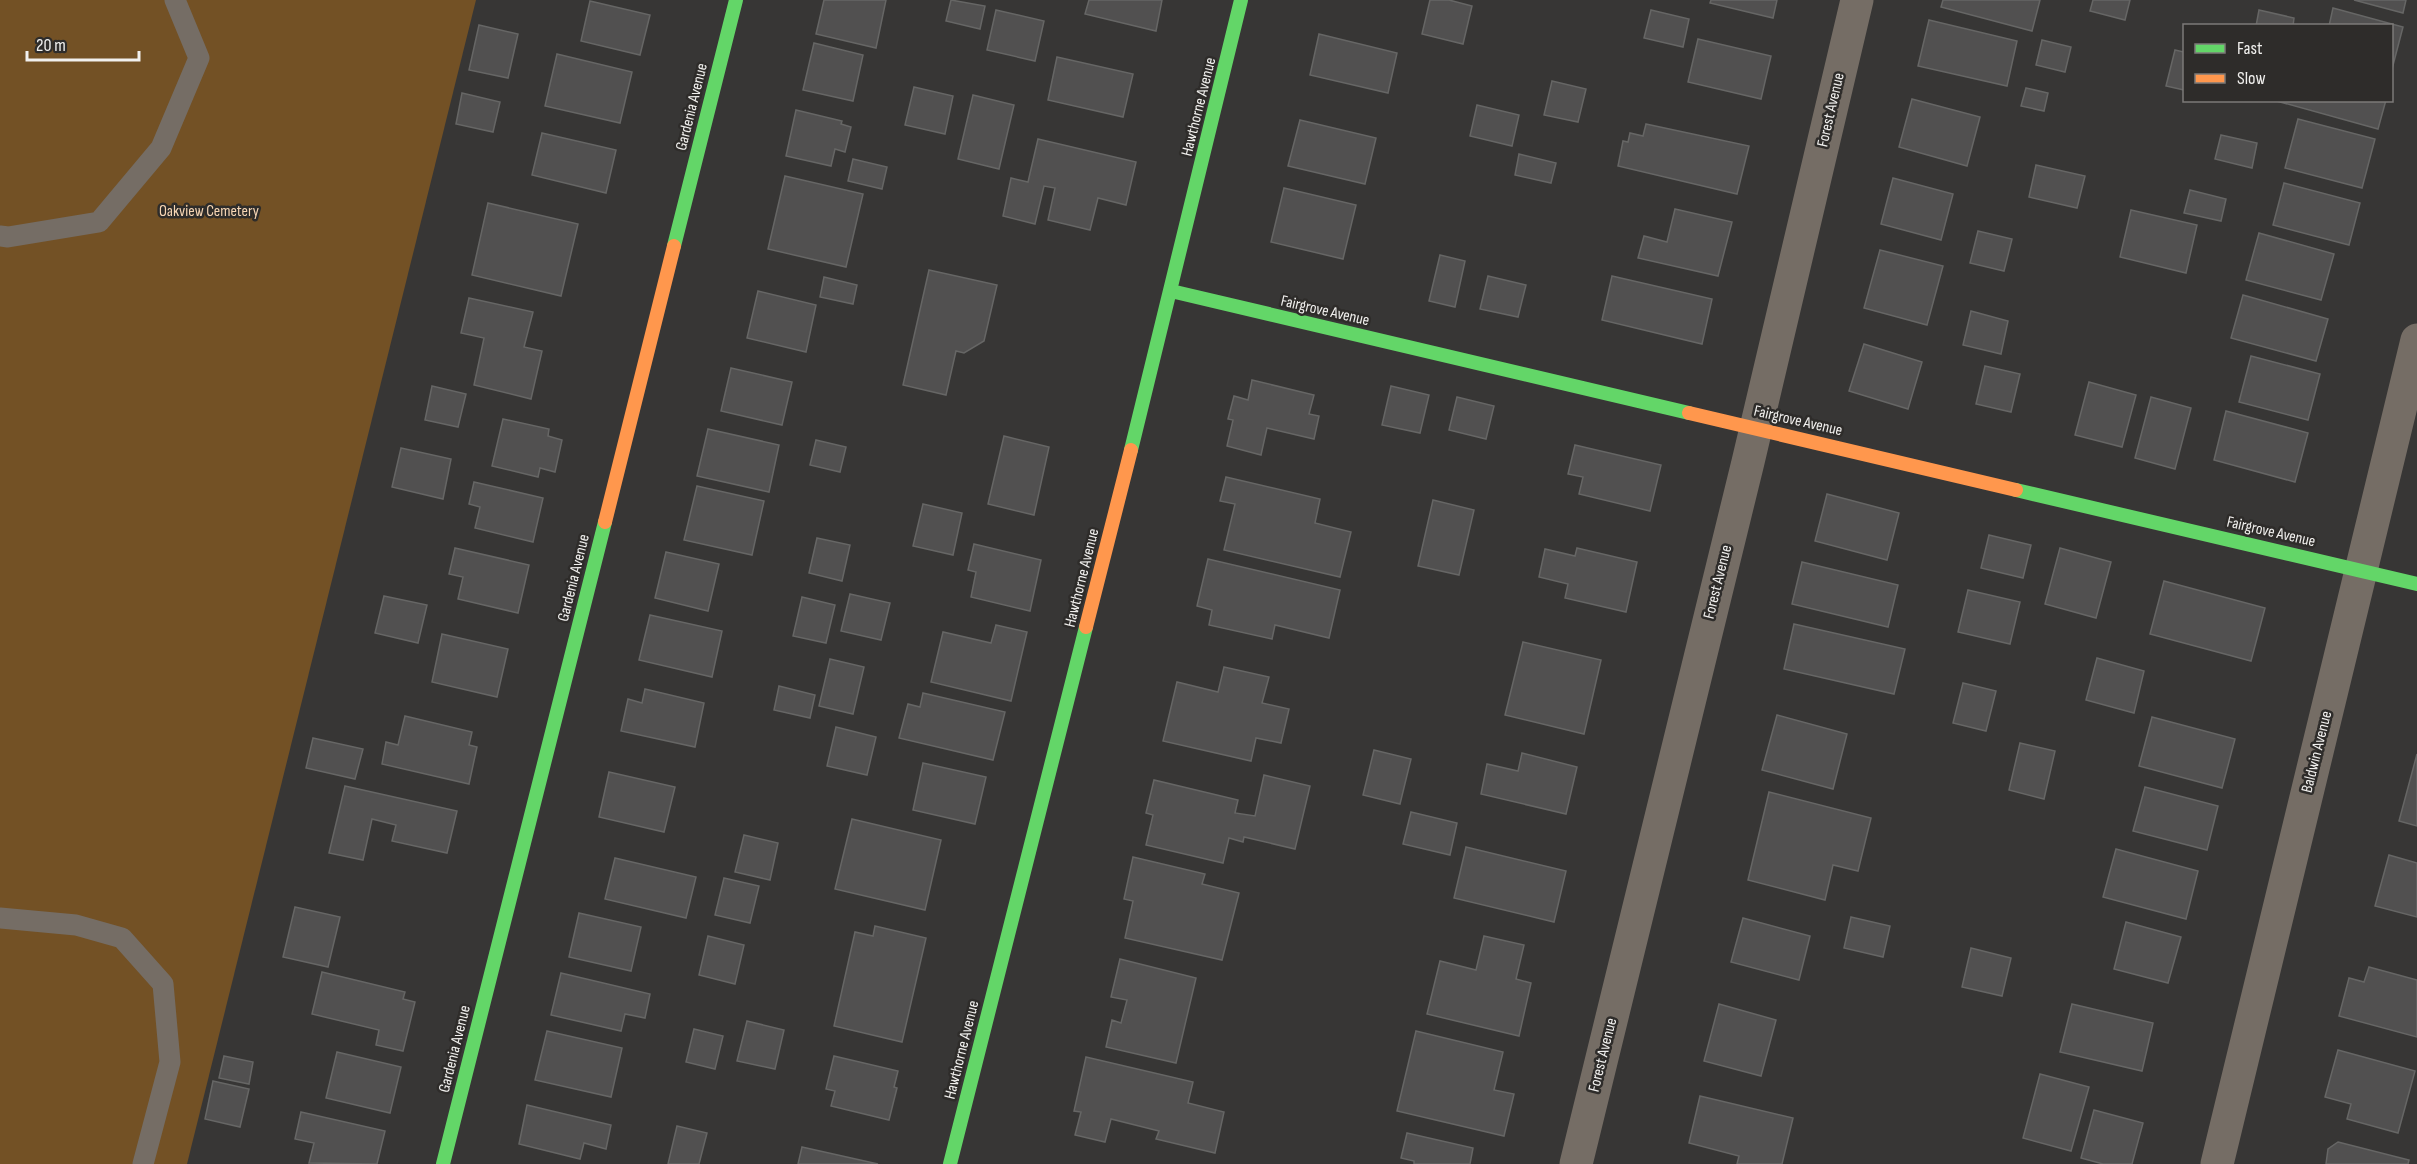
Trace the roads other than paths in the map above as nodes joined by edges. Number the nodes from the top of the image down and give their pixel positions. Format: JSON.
{"nodes":[{"id":1,"x":175,"y":0,"type":"edge"},
{"id":2,"x":736,"y":0,"type":"edge"},
{"id":3,"x":1241,"y":0,"type":"edge"},
{"id":4,"x":1857,"y":0,"type":"edge"},
{"id":5,"x":0,"y":236,"type":"edge"},
{"id":6,"x":1171,"y":291,"type":"junction"},
{"id":7,"x":2417,"y":340,"type":"edge"},
{"id":8,"x":1755,"y":427,"type":"junction"},
{"id":9,"x":2361,"y":570,"type":"junction"},
{"id":10,"x":2417,"y":584,"type":"edge"},
{"id":11,"x":0,"y":918,"type":"edge"},
{"id":12,"x":143,"y":1164,"type":"edge"},
{"id":13,"x":443,"y":1164,"type":"edge"},
{"id":14,"x":950,"y":1164,"type":"edge"},
{"id":15,"x":1576,"y":1164,"type":"edge"},
{"id":16,"x":2217,"y":1164,"type":"edge"}],
"edges":[{"from":1,"to":5,"type":"lane"},
{"from":2,"to":13,"type":"street","name":"Gardenia Avenue"},
{"from":3,"to":6,"type":"street","name":"Hawthorne Avenue"},
{"from":4,"to":8,"type":"street","name":"Forest Avenue"},
{"from":6,"to":8,"type":"street","name":"Fairgrove Avenue"},
{"from":6,"to":14,"type":"street","name":"Hawthorne Avenue"},
{"from":7,"to":9,"type":"street","name":"Baldwin Avenue"},
{"from":8,"to":9,"type":"street","name":"Fairgrove Avenue"},
{"from":8,"to":15,"type":"street","name":"Forest Avenue"},
{"from":9,"to":10,"type":"street","name":"Fairgrove Avenue"},
{"from":9,"to":16,"type":"street","name":"Baldwin Avenue"},
{"from":11,"to":12,"type":"lane"}]}
